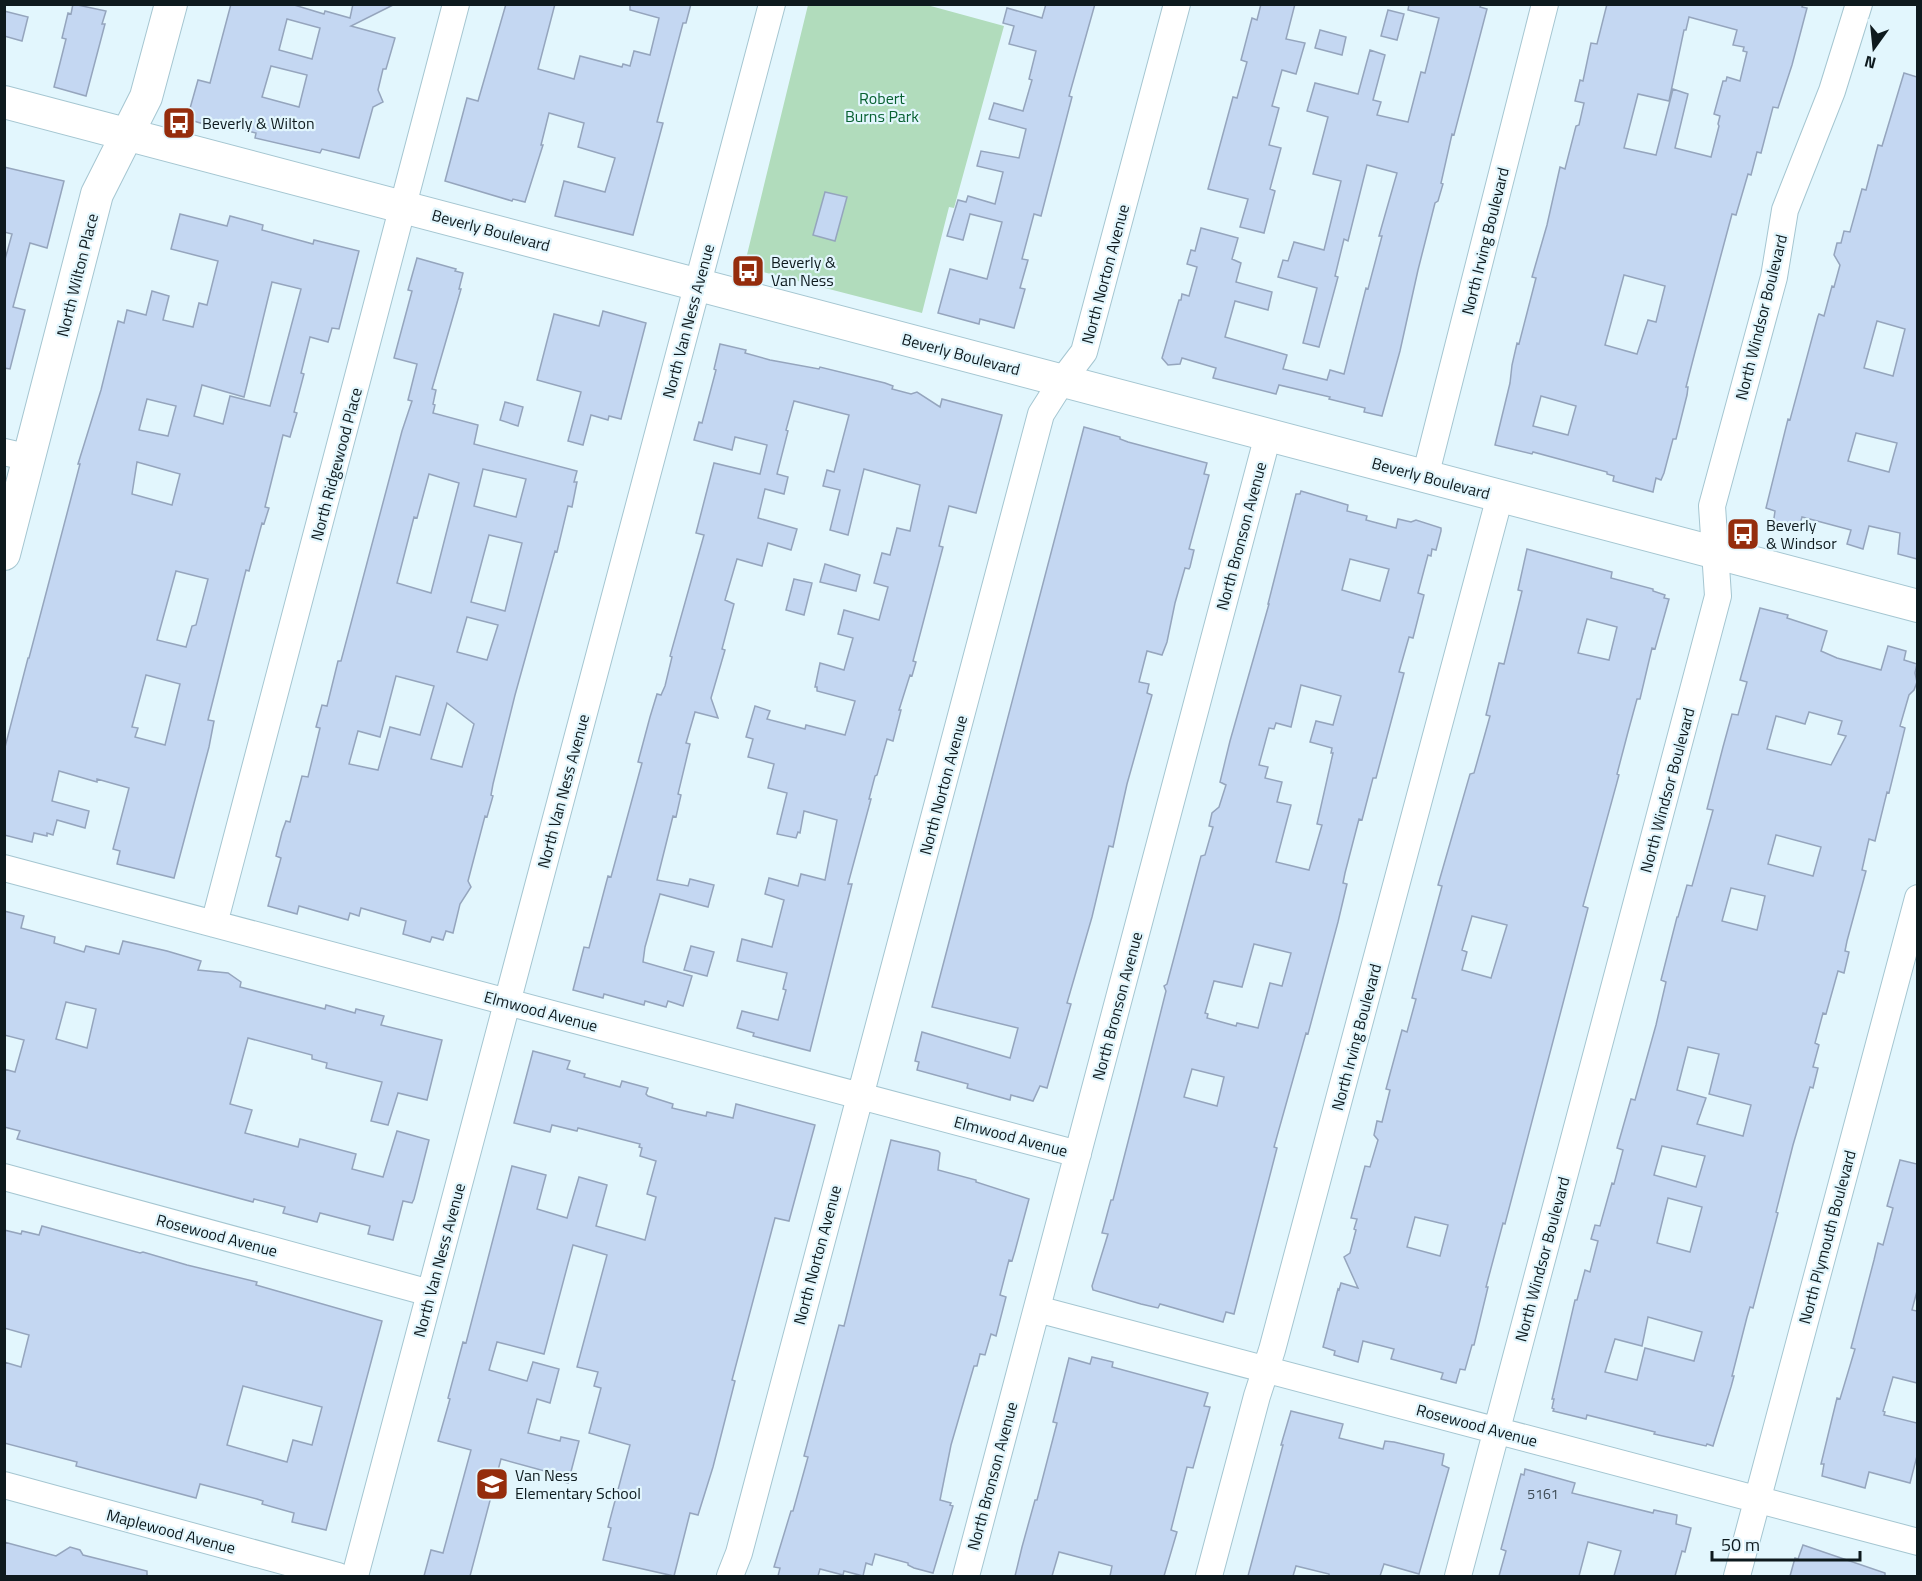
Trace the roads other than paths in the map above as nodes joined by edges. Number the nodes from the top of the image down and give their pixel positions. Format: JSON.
{"nodes":[{"id":1,"x":171,"y":4,"type":"edge"},
{"id":2,"x":456,"y":4,"type":"edge"},
{"id":3,"x":771,"y":4,"type":"edge"},
{"id":4,"x":1177,"y":4,"type":"edge"},
{"id":5,"x":1545,"y":4,"type":"edge"},
{"id":6,"x":1859,"y":4,"type":"edge"},
{"id":7,"x":4,"y":102,"type":"edge"},
{"id":8,"x":127,"y":134,"type":"junction"},
{"id":9,"x":403,"y":207,"type":"junction"},
{"id":10,"x":698,"y":284,"type":"junction"},
{"id":11,"x":1062,"y":381,"type":"junction"},
{"id":12,"x":1268,"y":435,"type":"junction"},
{"id":13,"x":17,"y":455,"type":"edge"},
{"id":14,"x":1425,"y":477,"type":"junction"},
{"id":15,"x":1500,"y":496,"type":"junction"},
{"id":16,"x":1717,"y":553,"type":"junction"},
{"id":17,"x":4,"y":554,"type":"edge"},
{"id":18,"x":1917,"y":606,"type":"edge"},
{"id":19,"x":4,"y":868,"type":"edge"},
{"id":20,"x":1917,"y":898,"type":"edge"},
{"id":21,"x":214,"y":924,"type":"junction"},
{"id":22,"x":507,"y":1002,"type":"junction"},
{"id":23,"x":860,"y":1096,"type":"junction"},
{"id":24,"x":1078,"y":1154,"type":"junction"},
{"id":25,"x":4,"y":1177,"type":"edge"},
{"id":26,"x":430,"y":1293,"type":"junction"},
{"id":27,"x":1037,"y":1309,"type":"junction"},
{"id":28,"x":1266,"y":1370,"type":"junction"},
{"id":29,"x":1497,"y":1430,"type":"junction"},
{"id":30,"x":4,"y":1485,"type":"edge"},
{"id":31,"x":1757,"y":1500,"type":"junction"},
{"id":32,"x":1917,"y":1542,"type":"edge"},
{"id":33,"x":338,"y":1576,"type":"edge"},
{"id":34,"x":355,"y":1576,"type":"edge"},
{"id":35,"x":730,"y":1576,"type":"edge"},
{"id":36,"x":966,"y":1576,"type":"edge"},
{"id":37,"x":1209,"y":1576,"type":"edge"},
{"id":38,"x":1458,"y":1576,"type":"edge"},
{"id":39,"x":1737,"y":1576,"type":"edge"}],
"edges":[{"from":1,"to":8,"type":"main road","name":"North Wilton Place"},
{"from":2,"to":9,"type":"street","name":"North Ridgewood Place"},
{"from":3,"to":10,"type":"street","name":"North Van Ness Avenue"},
{"from":4,"to":11,"type":"street","name":"North Norton Avenue"},
{"from":5,"to":14,"type":"street","name":"North Irving Boulevard"},
{"from":6,"to":16,"type":"street","name":"North Windsor Boulevard"},
{"from":7,"to":8,"type":"main road","name":"Beverly Boulevard"},
{"from":8,"to":9,"type":"main road","name":"Beverly Boulevard"},
{"from":8,"to":13,"type":"main road","name":"North Wilton Place"},
{"from":9,"to":10,"type":"main road","name":"Beverly Boulevard"},
{"from":9,"to":21,"type":"street","name":"North Ridgewood Place"},
{"from":10,"to":11,"type":"main road","name":"Beverly Boulevard"},
{"from":10,"to":22,"type":"street","name":"North Van Ness Avenue"},
{"from":11,"to":12,"type":"main road","name":"Beverly Boulevard"},
{"from":11,"to":23,"type":"street","name":"North Norton Avenue"},
{"from":12,"to":14,"type":"main road","name":"Beverly Boulevard"},
{"from":12,"to":24,"type":"street","name":"North Bronson Avenue"},
{"from":13,"to":17,"type":"main road","name":"North Wilton Place"},
{"from":14,"to":15,"type":"main road","name":"Beverly Boulevard"},
{"from":15,"to":16,"type":"main road","name":"Beverly Boulevard"},
{"from":15,"to":28,"type":"street","name":"North Irving Boulevard"},
{"from":16,"to":18,"type":"main road","name":"Beverly Boulevard"},
{"from":16,"to":29,"type":"street","name":"North Windsor Boulevard"},
{"from":19,"to":21,"type":"street","name":"Elmwood Avenue"},
{"from":20,"to":31,"type":"street","name":"North Plymouth Boulevard"},
{"from":21,"to":22,"type":"street","name":"Elmwood Avenue"},
{"from":22,"to":23,"type":"street","name":"Elmwood Avenue"},
{"from":22,"to":26,"type":"street","name":"North Van Ness Avenue"},
{"from":23,"to":24,"type":"street","name":"Elmwood Avenue"},
{"from":23,"to":35,"type":"street","name":"North Norton Avenue"},
{"from":24,"to":27,"type":"street","name":"North Bronson Avenue"},
{"from":25,"to":26,"type":"street","name":"Rosewood Avenue"},
{"from":26,"to":34,"type":"street","name":"North Van Ness Avenue"},
{"from":27,"to":28,"type":"street","name":"Rosewood Avenue"},
{"from":27,"to":36,"type":"street","name":"North Bronson Avenue"},
{"from":28,"to":29,"type":"street","name":"Rosewood Avenue"},
{"from":28,"to":37,"type":"street","name":"North Irving Boulevard"},
{"from":29,"to":31,"type":"street","name":"Rosewood Avenue"},
{"from":29,"to":38,"type":"street","name":"North Windsor Boulevard"},
{"from":30,"to":33,"type":"street","name":"Maplewood Avenue"},
{"from":31,"to":32,"type":"street","name":"Rosewood Avenue"},
{"from":31,"to":39,"type":"street","name":"North Plymouth Boulevard"}]}
